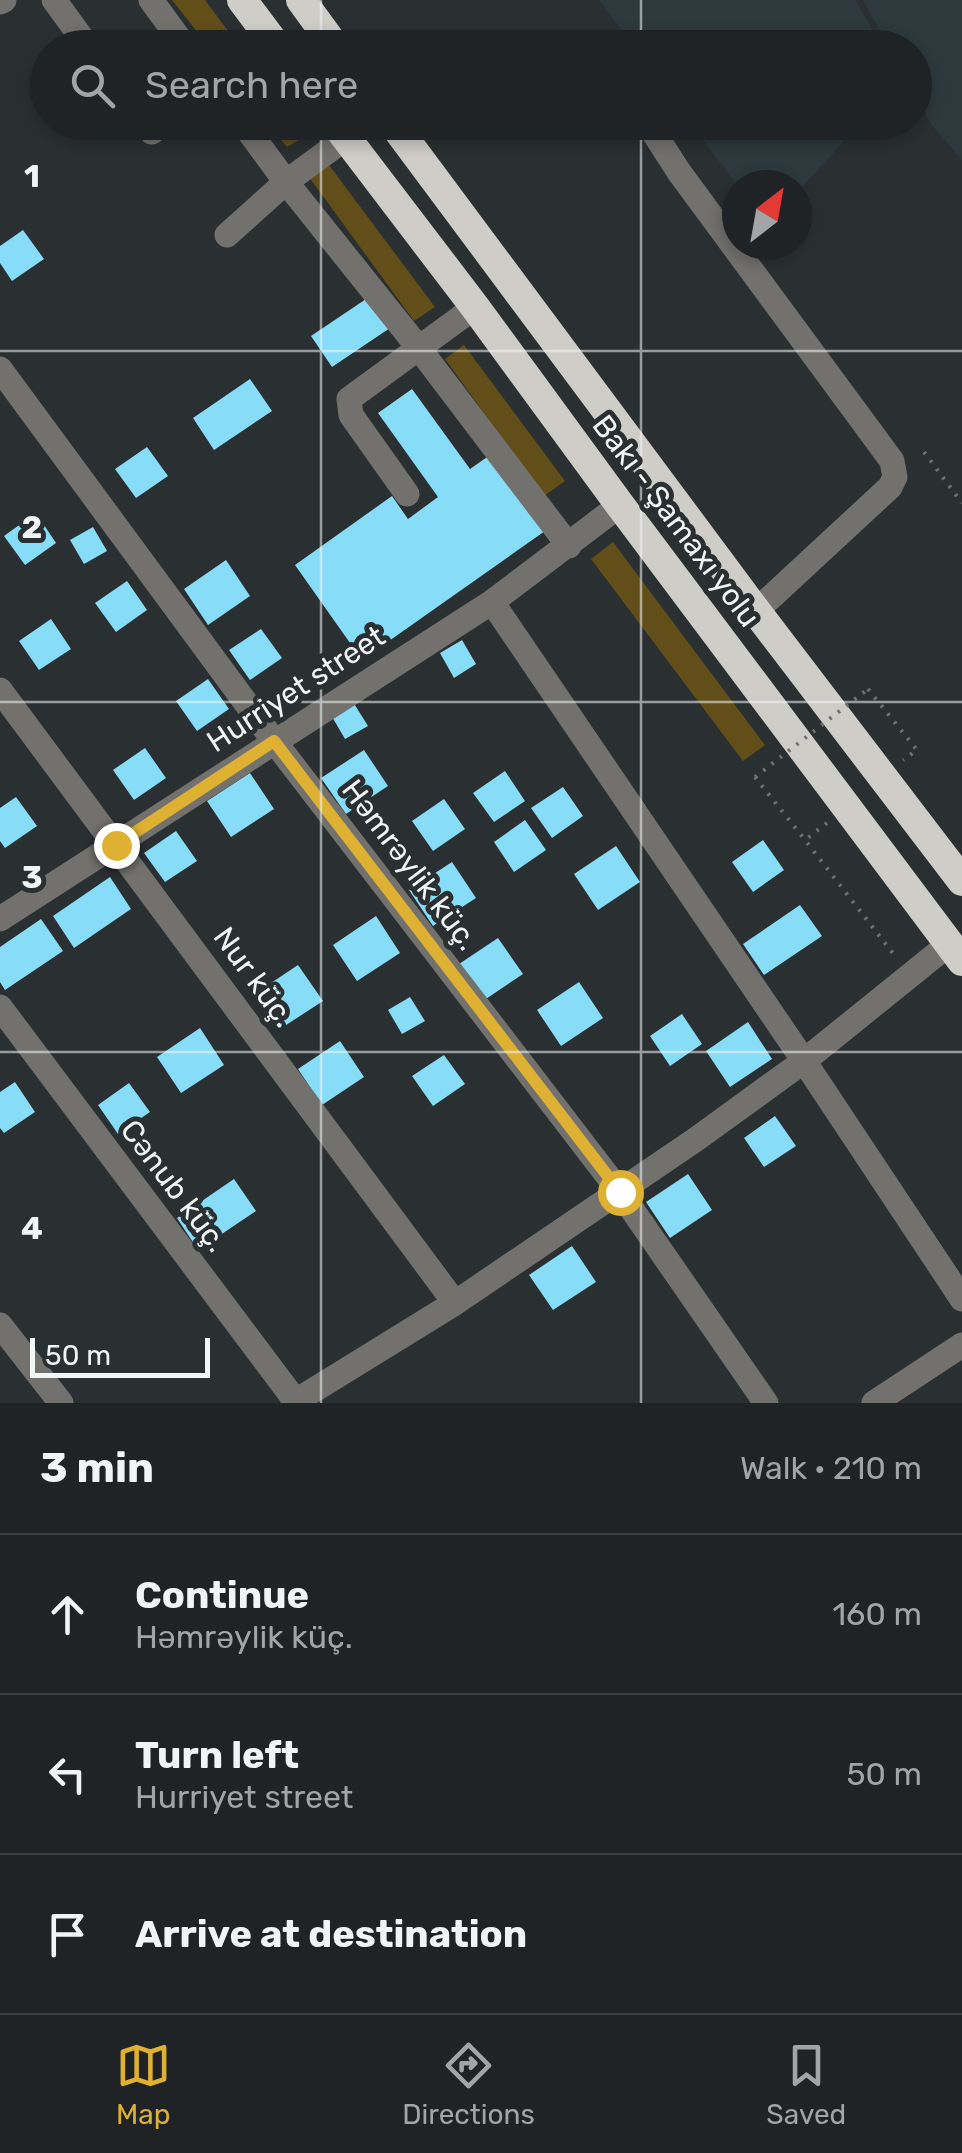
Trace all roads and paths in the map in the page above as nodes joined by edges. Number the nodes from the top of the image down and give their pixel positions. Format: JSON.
{"nodes":[{"id":1,"x":54,"y":0,"type":"edge"},
{"id":2,"x":151,"y":0,"type":"edge"},
{"id":3,"x":242,"y":0,"type":"edge"},
{"id":4,"x":301,"y":0,"type":"edge"},
{"id":5,"x":76,"y":30,"type":"edge"},
{"id":6,"x":173,"y":30,"type":"edge"},
{"id":7,"x":264,"y":30,"type":"edge"},
{"id":8,"x":323,"y":30,"type":"edge"},
{"id":9,"x":255,"y":140,"type":"edge"},
{"id":10,"x":330,"y":140,"type":"edge"},
{"id":11,"x":348,"y":140,"type":"edge"},
{"id":12,"x":405,"y":140,"type":"edge"},
{"id":13,"x":658,"y":140,"type":"edge"},
{"id":14,"x":286,"y":182,"type":"junction"},
{"id":15,"x":227,"y":235,"type":"dead end"},
{"id":16,"x":475,"y":308,"type":"junction"},
{"id":17,"x":418,"y":347,"type":"junction"},
{"id":18,"x":0,"y":369,"type":"edge"},
{"id":19,"x":924,"y":452,"type":"dead end"},
{"id":20,"x":408,"y":494,"type":"dead end"},
{"id":21,"x":962,"y":504,"type":"edge"},
{"id":22,"x":620,"y":505,"type":"junction"},
{"id":23,"x":568,"y":546,"type":"junction"},
{"id":24,"x":492,"y":602,"type":"junction"},
{"id":25,"x":756,"y":610,"type":"junction"},
{"id":26,"x":0,"y":690,"type":"edge"},
{"id":27,"x":274,"y":741,"type":"junction"},
{"id":28,"x":917,"y":750,"type":"dead end"},
{"id":29,"x":847,"y":808,"type":"junction"},
{"id":30,"x":805,"y":840,"type":"junction"},
{"id":31,"x":116,"y":845,"type":"junction"},
{"id":32,"x":962,"y":881,"type":"edge"},
{"id":33,"x":0,"y":918,"type":"edge"},
{"id":34,"x":956,"y":953,"type":"edge"},
{"id":35,"x":911,"y":975,"type":"junction"},
{"id":36,"x":0,"y":1007,"type":"edge"},
{"id":37,"x":804,"y":1061,"type":"junction"},
{"id":38,"x":620,"y":1192,"type":"junction"},
{"id":39,"x":962,"y":1299,"type":"edge"},
{"id":40,"x":455,"y":1304,"type":"junction"},
{"id":41,"x":0,"y":1326,"type":"edge"},
{"id":42,"x":962,"y":1345,"type":"edge"},
{"id":43,"x":295,"y":1402,"type":"edge"},
{"id":44,"x":61,"y":1403,"type":"edge"},
{"id":45,"x":766,"y":1403,"type":"edge"},
{"id":46,"x":874,"y":1403,"type":"edge"}],
"edges":[{"from":1,"to":5,"type":"street"},
{"from":2,"to":6,"type":"street"},
{"from":3,"to":7,"type":"highway"},
{"from":4,"to":8,"type":"highway"},
{"from":9,"to":14,"type":"street"},
{"from":10,"to":14,"type":"street"},
{"from":11,"to":16,"type":"highway","name":"Bakı - Şamaxı yolu"},
{"from":12,"to":25,"type":"highway","name":"Bakı - Şamaxı yolu"},
{"from":13,"to":25,"type":"street"},
{"from":14,"to":15,"type":"street"},
{"from":14,"to":17,"type":"street"},
{"from":16,"to":17,"type":"street"},
{"from":16,"to":22,"type":"highway","name":"Bakı - Şamaxı yolu"},
{"from":17,"to":20,"type":"street"},
{"from":17,"to":23,"type":"street"},
{"from":18,"to":27,"type":"street","name":"Həmrəylik küç."},
{"from":19,"to":21,"type":"path"},
{"from":22,"to":23,"type":"street","name":"Hurriyet street"},
{"from":22,"to":29,"type":"highway","name":"Bakı - Şamaxı yolu"},
{"from":23,"to":24,"type":"street","name":"Hurriyet street"},
{"from":24,"to":27,"type":"street","name":"Hurriyet street"},
{"from":24,"to":37,"type":"street"},
{"from":25,"to":32,"type":"highway","name":"Bakı - Şamaxı yolu"},
{"from":26,"to":31,"type":"street","name":"Nur küç."},
{"from":27,"to":31,"type":"street","name":"Hurriyet street"},
{"from":27,"to":38,"type":"street","name":"Həmrəylik küç."},
{"from":28,"to":30,"type":"path","bridge":true},
{"from":29,"to":30,"type":"path"},
{"from":29,"to":34,"type":"highway","name":"Bakı - Şamaxı yolu"},
{"from":30,"to":35,"type":"path"},
{"from":31,"to":33,"type":"street","name":"Hurriyet street"},
{"from":31,"to":40,"type":"street","name":"Nur küç."},
{"from":34,"to":35,"type":"street"},
{"from":35,"to":37,"type":"street"},
{"from":36,"to":43,"type":"street","name":"Cənub küç."},
{"from":37,"to":38,"type":"street"},
{"from":37,"to":39,"type":"street"},
{"from":38,"to":40,"type":"street"},
{"from":38,"to":45,"type":"street","name":"Həmrəylik küç."},
{"from":40,"to":43,"type":"street"},
{"from":41,"to":44,"type":"street"},
{"from":42,"to":46,"type":"street"}]}
